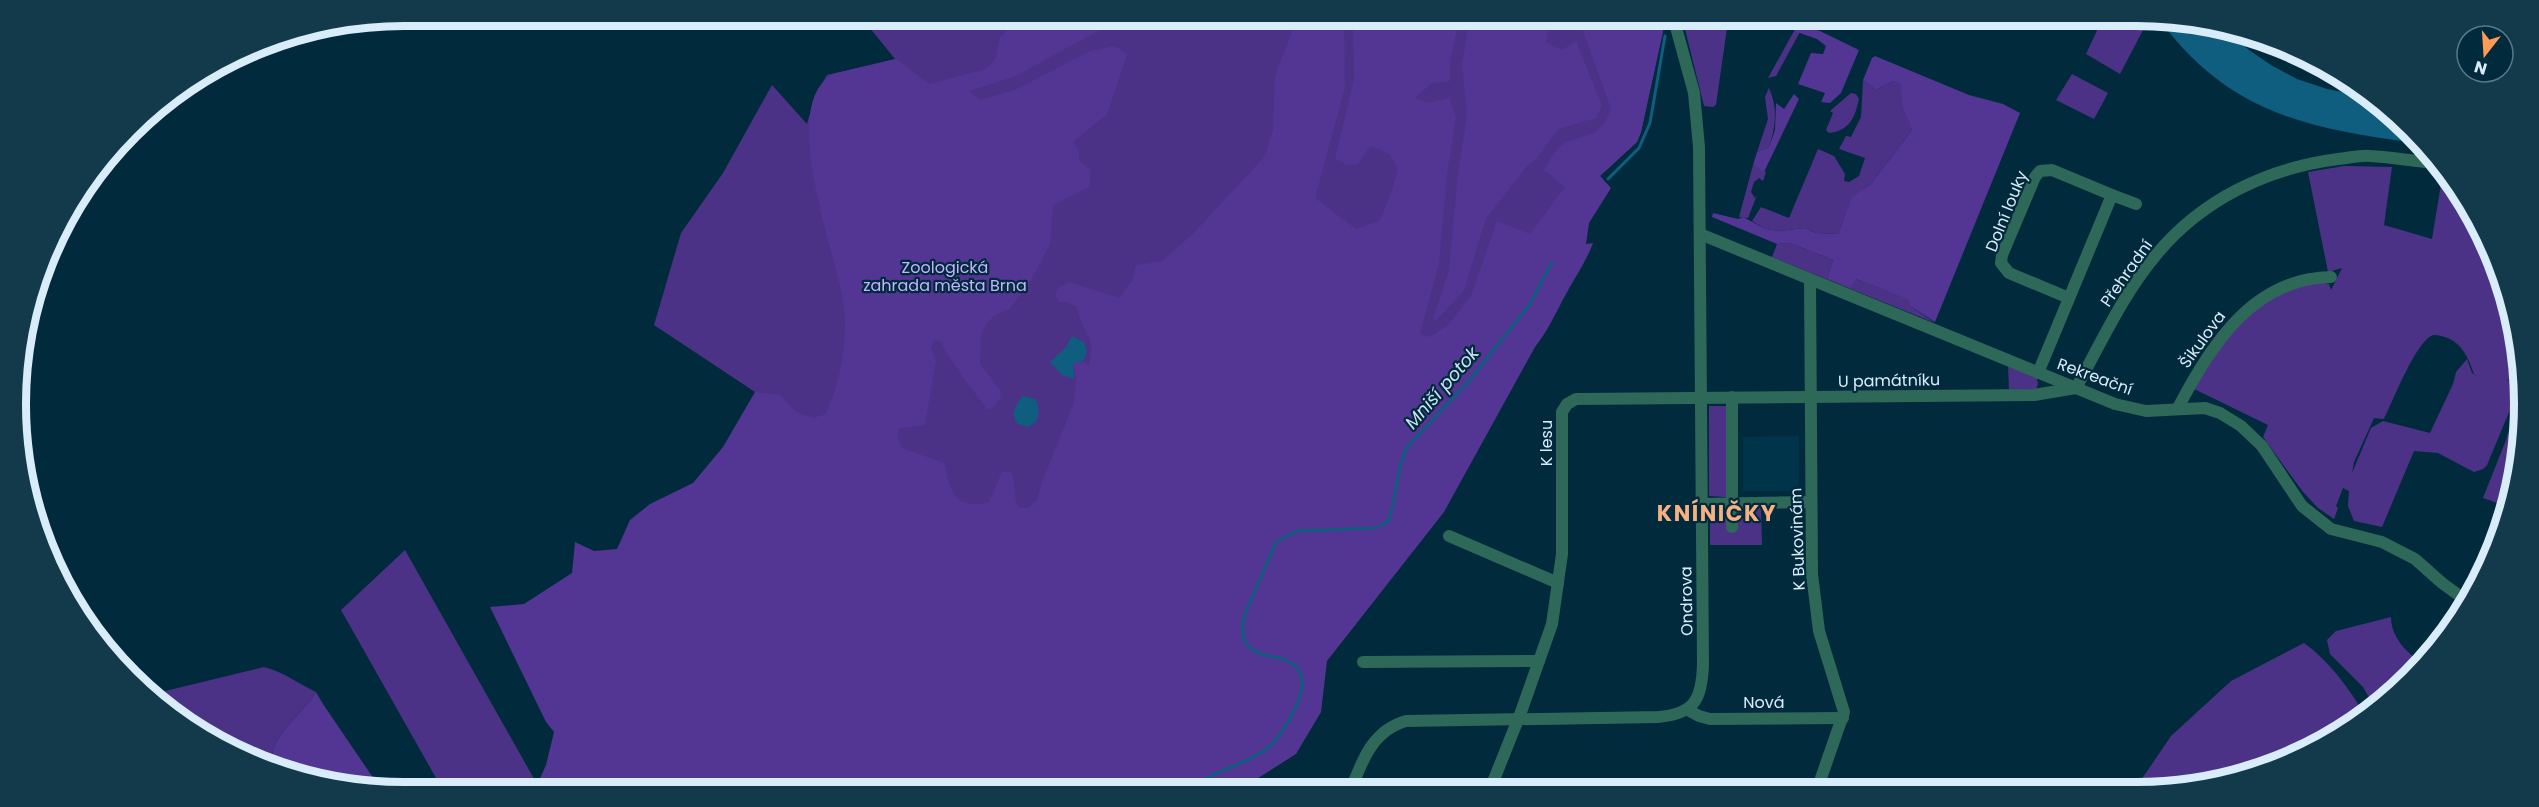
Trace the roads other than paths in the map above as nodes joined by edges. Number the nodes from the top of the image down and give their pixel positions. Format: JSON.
{"nodes":[{"id":1,"x":1676,"y":26,"type":"edge"},
{"id":2,"x":2426,"y":162,"type":"edge"},
{"id":3,"x":2112,"y":195,"type":"junction"},
{"id":4,"x":2136,"y":204,"type":"dead end"},
{"id":5,"x":1700,"y":234,"type":"junction"},
{"id":6,"x":2331,"y":277,"type":"dead end"},
{"id":7,"x":1810,"y":280,"type":"junction"},
{"id":8,"x":2069,"y":298,"type":"junction"},
{"id":9,"x":2038,"y":373,"type":"junction"},
{"id":10,"x":2076,"y":388,"type":"junction"},
{"id":11,"x":1701,"y":397,"type":"junction"},
{"id":12,"x":1732,"y":397,"type":"junction"},
{"id":13,"x":1811,"y":398,"type":"junction"},
{"id":14,"x":2178,"y":408,"type":"junction"},
{"id":15,"x":1812,"y":502,"type":"junction"},
{"id":16,"x":1702,"y":504,"type":"junction"},
{"id":17,"x":1732,"y":504,"type":"junction"},
{"id":18,"x":1732,"y":527,"type":"dead end"},
{"id":19,"x":1449,"y":536,"type":"dead end"},
{"id":20,"x":1558,"y":583,"type":"junction"},
{"id":21,"x":2461,"y":596,"type":"edge"},
{"id":22,"x":1539,"y":661,"type":"junction"},
{"id":23,"x":1363,"y":662,"type":"dead end"},
{"id":24,"x":1688,"y":710,"type":"junction"},
{"id":25,"x":1518,"y":718,"type":"junction"},
{"id":26,"x":1843,"y":718,"type":"junction"},
{"id":27,"x":1354,"y":782,"type":"edge"},
{"id":28,"x":1493,"y":782,"type":"edge"},
{"id":29,"x":1822,"y":782,"type":"edge"}],
"edges":[{"from":1,"to":5,"type":"street","name":"Ondrova"},
{"from":2,"to":10,"type":"street","name":"Přehradní"},
{"from":3,"to":4,"type":"street","name":"Dolní louky"},
{"from":3,"to":8,"type":"street"},
{"from":3,"to":8,"type":"street","name":"Dolní louky"},
{"from":5,"to":7,"type":"street","name":"Rekreační"},
{"from":5,"to":11,"type":"street","name":"Ondrova"},
{"from":6,"to":14,"type":"street","name":"Šikulova"},
{"from":7,"to":9,"type":"street","name":"Rekreační"},
{"from":7,"to":13,"type":"street","name":"K Bukovinám"},
{"from":8,"to":9,"type":"street"},
{"from":9,"to":10,"type":"street","name":"Rekreační"},
{"from":10,"to":13,"type":"street","name":"U památníku"},
{"from":10,"to":14,"type":"street","name":"Rekreační"},
{"from":11,"to":12,"type":"street","name":"U památníku"},
{"from":11,"to":16,"type":"street","name":"Ondrova"},
{"from":11,"to":20,"type":"street","name":"K lesu"},
{"from":12,"to":13,"type":"street","name":"U památníku"},
{"from":12,"to":17,"type":"street"},
{"from":13,"to":15,"type":"street","name":"K Bukovinám"},
{"from":14,"to":21,"type":"street","name":"Rekreační"},
{"from":15,"to":17,"type":"street"},
{"from":15,"to":26,"type":"street","name":"K Bukovinám"},
{"from":16,"to":17,"type":"street"},
{"from":16,"to":24,"type":"street","name":"Ondrova"},
{"from":17,"to":18,"type":"street"},
{"from":19,"to":20,"type":"street"},
{"from":20,"to":22,"type":"street","name":"K lesu"},
{"from":22,"to":23,"type":"street"},
{"from":22,"to":25,"type":"street","name":"K lesu"},
{"from":24,"to":25,"type":"street"},
{"from":24,"to":26,"type":"street","name":"Nová"},
{"from":25,"to":27,"type":"street"},
{"from":25,"to":28,"type":"street","name":"K lesu"},
{"from":26,"to":29,"type":"street"}]}
